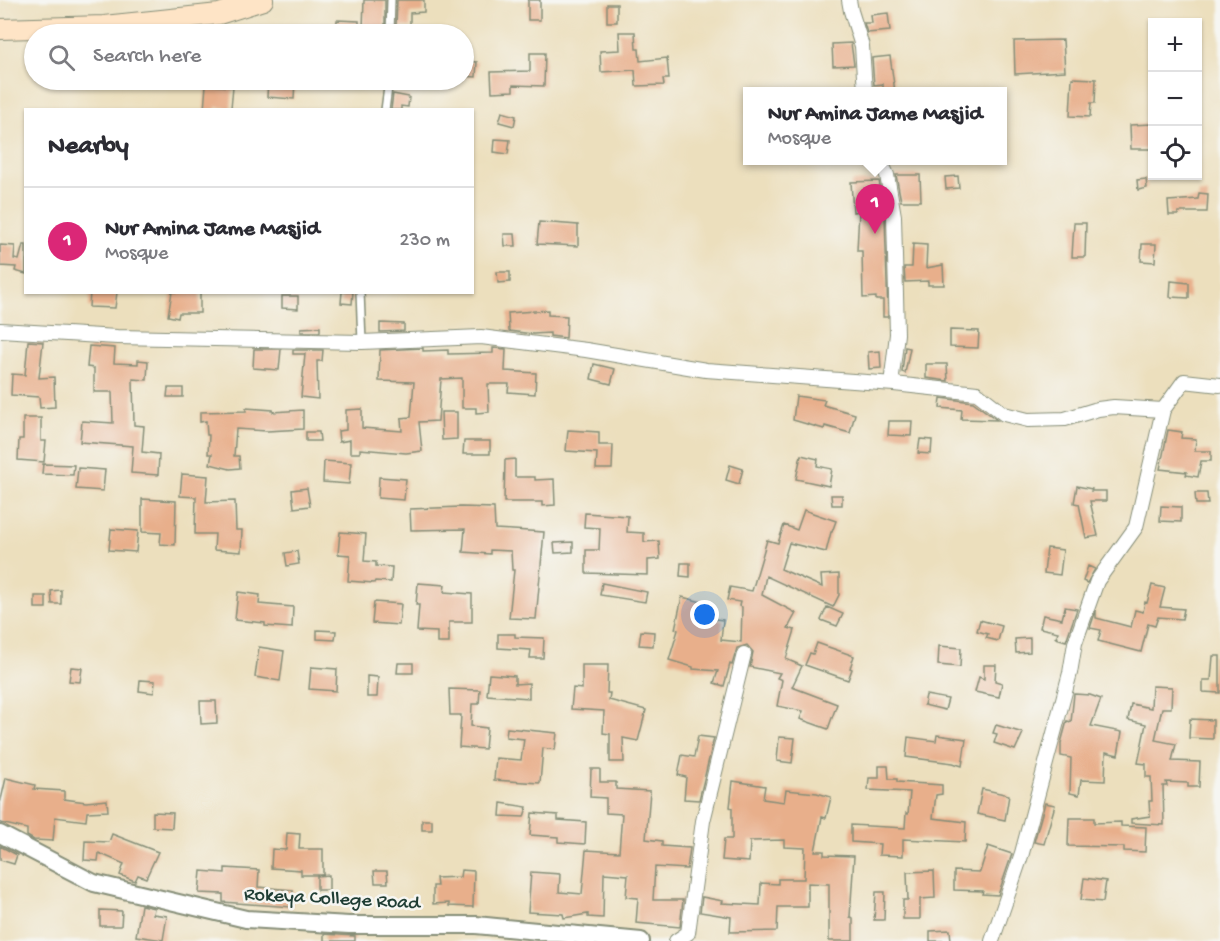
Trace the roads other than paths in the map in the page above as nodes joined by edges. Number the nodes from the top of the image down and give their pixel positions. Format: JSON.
{"nodes":[{"id":1,"x":263,"y":0,"type":"edge"},
{"id":2,"x":391,"y":0,"type":"edge"},
{"id":3,"x":849,"y":0,"type":"edge"},
{"id":4,"x":123,"y":24,"type":"edge"},
{"id":5,"x":390,"y":24,"type":"edge"},
{"id":6,"x":0,"y":28,"type":"edge"},
{"id":7,"x":24,"y":28,"type":"edge"},
{"id":8,"x":865,"y":87,"type":"edge"},
{"id":9,"x":388,"y":90,"type":"edge"},
{"id":10,"x":385,"y":108,"type":"edge"},
{"id":11,"x":882,"y":165,"type":"edge"},
{"id":12,"x":360,"y":294,"type":"edge"},
{"id":13,"x":0,"y":330,"type":"edge"},
{"id":14,"x":362,"y":342,"type":"junction"},
{"id":15,"x":894,"y":384,"type":"junction"},
{"id":16,"x":1220,"y":385,"type":"edge"},
{"id":17,"x":1163,"y":410,"type":"junction"},
{"id":18,"x":744,"y":654,"type":"dead end"},
{"id":19,"x":0,"y":834,"type":"edge"},
{"id":20,"x":641,"y":941,"type":"edge"},
{"id":21,"x":676,"y":941,"type":"edge"},
{"id":22,"x":992,"y":941,"type":"edge"}],
"edges":[{"from":1,"to":4,"type":"main road"},
{"from":2,"to":5,"type":"lane"},
{"from":3,"to":8,"type":"street"},
{"from":6,"to":7,"type":"main road"},
{"from":9,"to":10,"type":"lane"},
{"from":11,"to":15,"type":"street"},
{"from":12,"to":14,"type":"lane"},
{"from":13,"to":14,"type":"street"},
{"from":14,"to":15,"type":"street"},
{"from":15,"to":17,"type":"street"},
{"from":16,"to":17,"type":"street"},
{"from":17,"to":22,"type":"street"},
{"from":18,"to":21,"type":"street"},
{"from":19,"to":20,"type":"street","name":"Rokeya College Road"}]}
